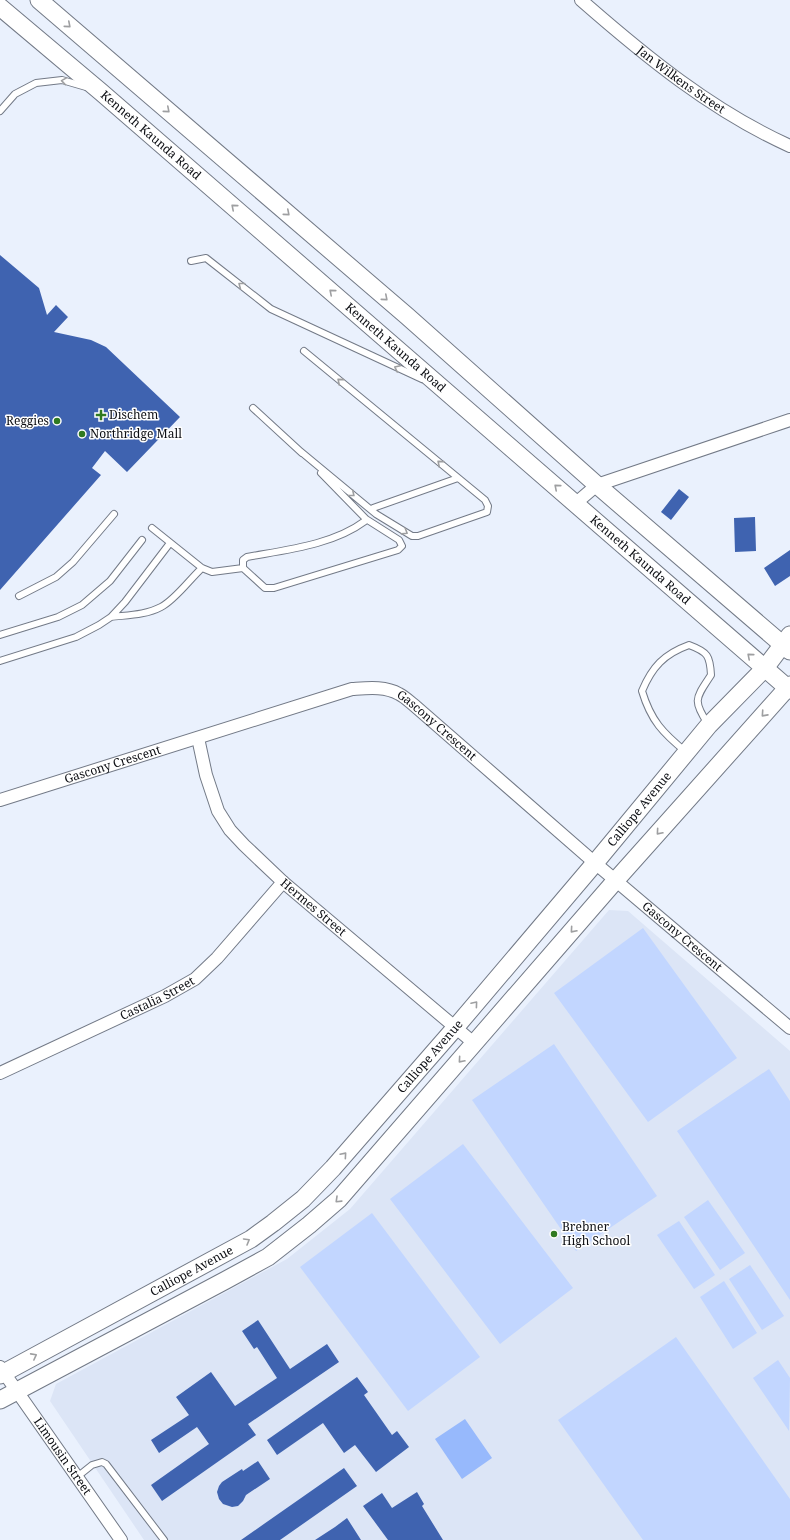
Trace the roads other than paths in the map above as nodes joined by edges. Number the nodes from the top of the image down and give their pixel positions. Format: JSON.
{"nodes":[{"id":1,"x":39,"y":0,"type":"edge"},
{"id":2,"x":581,"y":0,"type":"edge"},
{"id":3,"x":0,"y":7,"type":"edge"},
{"id":4,"x":0,"y":14,"type":"edge"},
{"id":5,"x":39,"y":42,"type":"junction"},
{"id":6,"x":101,"y":92,"type":"junction"},
{"id":7,"x":0,"y":110,"type":"edge"},
{"id":8,"x":790,"y":146,"type":"edge"},
{"id":9,"x":191,"y":261,"type":"dead end"},
{"id":10,"x":304,"y":350,"type":"dead end"},
{"id":11,"x":445,"y":390,"type":"junction"},
{"id":12,"x":253,"y":408,"type":"dead end"},
{"id":13,"x":790,"y":420,"type":"edge"},
{"id":14,"x":300,"y":451,"type":"junction"},
{"id":15,"x":458,"y":478,"type":"junction"},
{"id":16,"x":597,"y":486,"type":"junction"},
{"id":17,"x":576,"y":503,"type":"junction"},
{"id":18,"x":373,"y":510,"type":"junction"},
{"id":19,"x":114,"y":514,"type":"dead end"},
{"id":20,"x":366,"y":519,"type":"junction"},
{"id":21,"x":152,"y":528,"type":"dead end"},
{"id":22,"x":142,"y":540,"type":"dead end"},
{"id":23,"x":170,"y":543,"type":"junction"},
{"id":24,"x":202,"y":568,"type":"junction"},
{"id":25,"x":243,"y":568,"type":"junction"},
{"id":26,"x":19,"y":596,"type":"dead end"},
{"id":27,"x":111,"y":617,"type":"junction"},
{"id":28,"x":0,"y":635,"type":"edge"},
{"id":29,"x":788,"y":643,"type":"edge"},
{"id":30,"x":0,"y":661,"type":"edge"},
{"id":31,"x":765,"y":668,"type":"junction"},
{"id":32,"x":789,"y":688,"type":"edge"},
{"id":33,"x":709,"y":725,"type":"junction"},
{"id":34,"x":198,"y":738,"type":"junction"},
{"id":35,"x":686,"y":752,"type":"junction"},
{"id":36,"x":0,"y":800,"type":"edge"},
{"id":37,"x":595,"y":863,"type":"junction"},
{"id":38,"x":616,"y":880,"type":"junction"},
{"id":39,"x":283,"y":882,"type":"junction"},
{"id":40,"x":455,"y":1028,"type":"junction"},
{"id":41,"x":790,"y":1028,"type":"edge"},
{"id":42,"x":475,"y":1044,"type":"junction"},
{"id":43,"x":0,"y":1073,"type":"edge"},
{"id":44,"x":1,"y":1372,"type":"edge"},
{"id":45,"x":17,"y":1390,"type":"junction"},
{"id":46,"x":0,"y":1400,"type":"edge"},
{"id":47,"x":77,"y":1477,"type":"junction"},
{"id":48,"x":119,"y":1539,"type":"edge"},
{"id":49,"x":164,"y":1540,"type":"edge"}],
"edges":[{"from":1,"to":16,"type":"street","one_way":true},
{"from":2,"to":8,"type":"street","name":"Jan Wilkens Street"},
{"from":3,"to":5,"type":"street","name":"Kenneth Kaunda Road"},
{"from":4,"to":5,"type":"street"},
{"from":5,"to":6,"type":"street","name":"Kenneth Kaunda Road"},
{"from":6,"to":7,"type":"lane","one_way":true},
{"from":11,"to":6,"type":"street","name":"Kenneth Kaunda Road","one_way":true},
{"from":11,"to":9,"type":"lane","one_way":true},
{"from":15,"to":10,"type":"lane","one_way":true},
{"from":17,"to":11,"type":"street","name":"Kenneth Kaunda Road","one_way":true},
{"from":12,"to":14,"type":"lane"},
{"from":13,"to":16,"type":"street"},
{"from":14,"to":18,"type":"lane","one_way":true},
{"from":14,"to":20,"type":"lane"},
{"from":15,"to":18,"type":"lane"},
{"from":18,"to":15,"type":"lane","one_way":true},
{"from":16,"to":17,"type":"street"},
{"from":16,"to":29,"type":"street"},
{"from":31,"to":17,"type":"street","name":"Kenneth Kaunda Road","one_way":true},
{"from":19,"to":26,"type":"lane"},
{"from":20,"to":25,"type":"lane"},
{"from":20,"to":25,"type":"lane"},
{"from":21,"to":23,"type":"lane"},
{"from":22,"to":28,"type":"lane"},
{"from":23,"to":24,"type":"lane"},
{"from":23,"to":27,"type":"lane"},
{"from":24,"to":25,"type":"lane"},
{"from":24,"to":27,"type":"lane"},
{"from":27,"to":30,"type":"lane"},
{"from":29,"to":31,"type":"street","name":"Calliope Avenue"},
{"from":31,"to":32,"type":"street","name":"Kenneth Kaunda Road"},
{"from":31,"to":33,"type":"street","name":"Calliope Avenue"},
{"from":32,"to":38,"type":"street","name":"Calliope Avenue","one_way":true},
{"from":33,"to":35,"type":"street","name":"Calliope Avenue"},
{"from":33,"to":35,"type":"lane"},
{"from":34,"to":36,"type":"street","name":"Gascony Crescent"},
{"from":34,"to":37,"type":"street","name":"Gascony Crescent"},
{"from":34,"to":39,"type":"street","name":"Hermes Street"},
{"from":35,"to":37,"type":"street","name":"Calliope Avenue"},
{"from":37,"to":38,"type":"street","name":"Gascony Crescent"},
{"from":40,"to":37,"type":"street","name":"Calliope Avenue","one_way":true},
{"from":38,"to":41,"type":"street","name":"Gascony Crescent"},
{"from":38,"to":42,"type":"street","name":"Calliope Avenue","one_way":true},
{"from":39,"to":40,"type":"street","name":"Hermes Street"},
{"from":39,"to":43,"type":"street","name":"Castalia Street"},
{"from":40,"to":42,"type":"street","name":"Hermes Street"},
{"from":44,"to":40,"type":"street","name":"Calliope Avenue","one_way":true},
{"from":42,"to":45,"type":"street","name":"Calliope Avenue","one_way":true},
{"from":44,"to":45,"type":"street","name":"Limousin Street"},
{"from":45,"to":46,"type":"street","name":"Calliope Avenue"},
{"from":45,"to":47,"type":"street","name":"Limousin Street"},
{"from":47,"to":48,"type":"street","name":"Limousin Street"},
{"from":47,"to":49,"type":"lane"}]}
